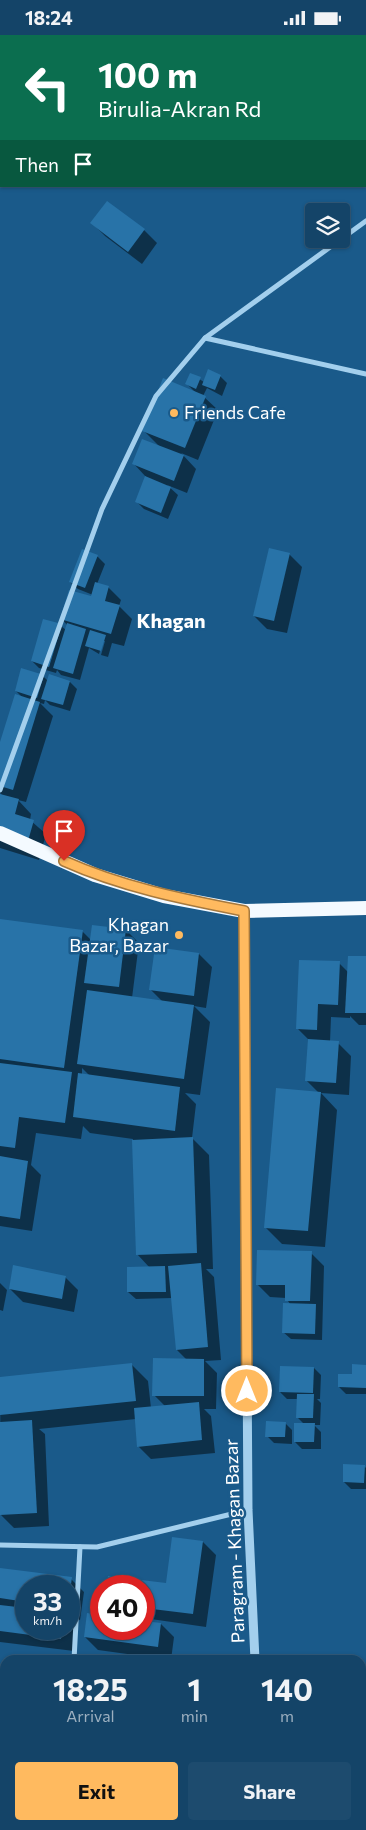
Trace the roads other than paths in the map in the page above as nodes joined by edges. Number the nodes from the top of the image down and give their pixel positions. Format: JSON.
{"nodes":[{"id":1,"x":366,"y":221,"type":"edge"},
{"id":2,"x":205,"y":338,"type":"junction"},
{"id":3,"x":366,"y":374,"type":"edge"},
{"id":4,"x":0,"y":790,"type":"edge"},
{"id":5,"x":0,"y":833,"type":"edge"},
{"id":6,"x":366,"y":908,"type":"edge"},
{"id":7,"x":244,"y":911,"type":"junction"},
{"id":8,"x":248,"y":1510,"type":"junction"},
{"id":9,"x":0,"y":1545,"type":"edge"},
{"id":10,"x":80,"y":1547,"type":"junction"},
{"id":11,"x":74,"y":1655,"type":"edge"},
{"id":12,"x":255,"y":1655,"type":"edge"}],
"edges":[{"from":1,"to":2,"type":"street"},
{"from":2,"to":3,"type":"street"},
{"from":2,"to":4,"type":"street"},
{"from":5,"to":7,"type":"highway"},
{"from":6,"to":7,"type":"highway"},
{"from":7,"to":8,"type":"street","name":"Paragram - Khagan Bazar"},
{"from":8,"to":10,"type":"street"},
{"from":8,"to":12,"type":"street","name":"Paragram - Khagan Bazar"},
{"from":9,"to":10,"type":"street"},
{"from":10,"to":11,"type":"street"}]}
